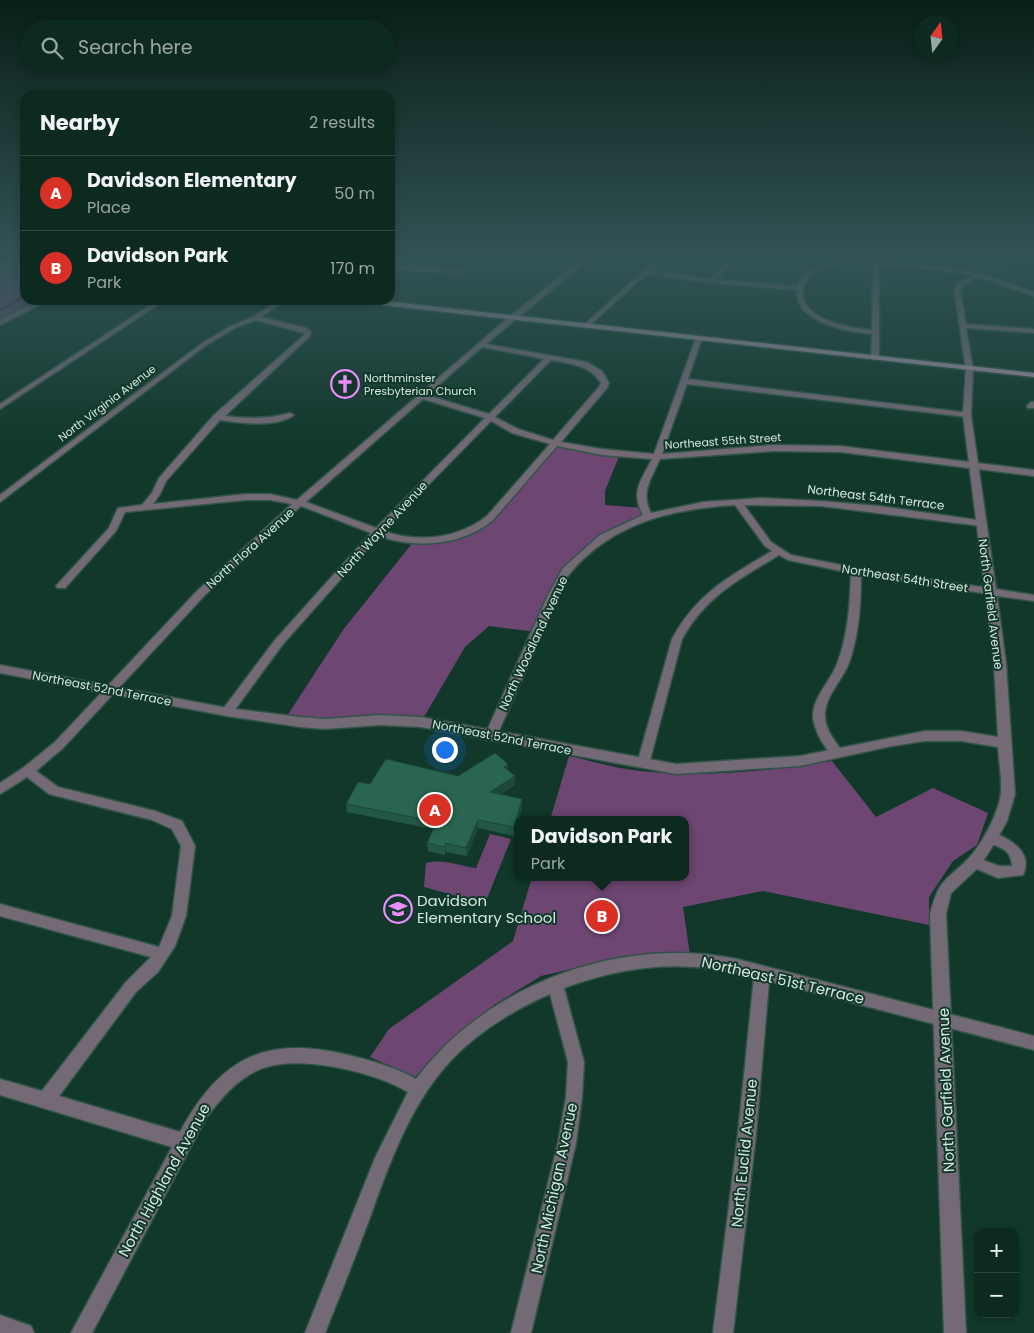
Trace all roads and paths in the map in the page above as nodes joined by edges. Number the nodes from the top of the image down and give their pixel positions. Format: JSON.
{"nodes":[{"id":1,"x":128,"y":322,"type":"edge"},
{"id":2,"x":245,"y":322,"type":"edge"},
{"id":3,"x":272,"y":322,"type":"edge"},
{"id":4,"x":506,"y":322,"type":"edge"},
{"id":5,"x":550,"y":322,"type":"edge"},
{"id":6,"x":590,"y":322,"type":"edge"},
{"id":7,"x":831,"y":322,"type":"edge"},
{"id":8,"x":875,"y":322,"type":"edge"},
{"id":9,"x":963,"y":322,"type":"edge"},
{"id":10,"x":586,"y":326,"type":"junction"},
{"id":11,"x":964,"y":326,"type":"junction"},
{"id":12,"x":1034,"y":331,"type":"edge"},
{"id":13,"x":875,"y":332,"type":"junction"},
{"id":14,"x":699,"y":338,"type":"junction"},
{"id":15,"x":481,"y":345,"type":"junction"},
{"id":16,"x":549,"y":358,"type":"junction"},
{"id":17,"x":875,"y":358,"type":"junction"},
{"id":18,"x":969,"y":368,"type":"junction"},
{"id":19,"x":1034,"y":375,"type":"edge"},
{"id":20,"x":684,"y":381,"type":"junction"},
{"id":21,"x":423,"y":396,"type":"junction"},
{"id":22,"x":0,"y":407,"type":"edge"},
{"id":23,"x":290,"y":415,"type":"dead end"},
{"id":24,"x":967,"y":415,"type":"junction"},
{"id":25,"x":217,"y":417,"type":"junction"},
{"id":26,"x":489,"y":417,"type":"junction"},
{"id":27,"x":555,"y":443,"type":"junction"},
{"id":28,"x":657,"y":457,"type":"junction"},
{"id":29,"x":974,"y":466,"type":"junction"},
{"id":30,"x":1034,"y":473,"type":"edge"},
{"id":31,"x":0,"y":498,"type":"edge"},
{"id":32,"x":737,"y":502,"type":"junction"},
{"id":33,"x":299,"y":503,"type":"junction"},
{"id":34,"x":146,"y":506,"type":"junction"},
{"id":35,"x":649,"y":517,"type":"junction"},
{"id":36,"x":981,"y":523,"type":"junction"},
{"id":37,"x":378,"y":531,"type":"junction"},
{"id":38,"x":778,"y":552,"type":"junction"},
{"id":39,"x":856,"y":571,"type":"junction"},
{"id":40,"x":61,"y":586,"type":"dead end"},
{"id":41,"x":989,"y":591,"type":"junction"},
{"id":42,"x":1034,"y":598,"type":"edge"},
{"id":43,"x":0,"y":669,"type":"edge"},
{"id":44,"x":110,"y":688,"type":"junction"},
{"id":45,"x":227,"y":712,"type":"junction"},
{"id":46,"x":491,"y":735,"type":"junction"},
{"id":47,"x":1005,"y":743,"type":"junction"},
{"id":48,"x":837,"y":753,"type":"junction"},
{"id":49,"x":643,"y":764,"type":"junction"},
{"id":50,"x":28,"y":771,"type":"junction"},
{"id":51,"x":0,"y":789,"type":"edge"},
{"id":52,"x":991,"y":837,"type":"junction"},
{"id":53,"x":975,"y":862,"type":"junction"},
{"id":54,"x":0,"y":910,"type":"edge"},
{"id":55,"x":163,"y":954,"type":"junction"},
{"id":56,"x":762,"y":973,"type":"junction"},
{"id":57,"x":555,"y":984,"type":"junction"},
{"id":58,"x":943,"y":1019,"type":"junction"},
{"id":59,"x":1034,"y":1043,"type":"edge"},
{"id":60,"x":0,"y":1087,"type":"edge"},
{"id":61,"x":418,"y":1089,"type":"junction"},
{"id":62,"x":45,"y":1101,"type":"junction"},
{"id":63,"x":183,"y":1142,"type":"junction"},
{"id":64,"x":0,"y":1325,"type":"edge"},
{"id":65,"x":24,"y":1333,"type":"edge"},
{"id":66,"x":81,"y":1333,"type":"edge"},
{"id":67,"x":314,"y":1333,"type":"edge"},
{"id":68,"x":521,"y":1333,"type":"edge"},
{"id":69,"x":723,"y":1333,"type":"edge"},
{"id":70,"x":955,"y":1333,"type":"edge"}],
"edges":[{"from":1,"to":22,"type":"street"},
{"from":2,"to":31,"type":"street","name":"North Virginia Avenue"},
{"from":3,"to":25,"type":"street"},
{"from":4,"to":15,"type":"street","name":"North Flora Avenue"},
{"from":5,"to":10,"type":"main road"},
{"from":6,"to":10,"type":"street"},
{"from":7,"to":13,"type":"street"},
{"from":8,"to":13,"type":"street"},
{"from":9,"to":11,"type":"street"},
{"from":10,"to":14,"type":"main road"},
{"from":11,"to":12,"type":"street"},
{"from":11,"to":18,"type":"street"},
{"from":13,"to":17,"type":"street"},
{"from":14,"to":17,"type":"main road"},
{"from":14,"to":20,"type":"street"},
{"from":15,"to":16,"type":"street"},
{"from":15,"to":21,"type":"street","name":"North Flora Avenue"},
{"from":16,"to":26,"type":"street","name":"North Wayne Avenue"},
{"from":16,"to":27,"type":"street"},
{"from":17,"to":18,"type":"main road"},
{"from":18,"to":19,"type":"main road"},
{"from":18,"to":24,"type":"street","name":"North Garfield Avenue"},
{"from":20,"to":24,"type":"street"},
{"from":20,"to":28,"type":"street"},
{"from":21,"to":26,"type":"street","name":"Northeast 55th Street"},
{"from":21,"to":33,"type":"street","name":"North Flora Avenue"},
{"from":23,"to":25,"type":"street"},
{"from":24,"to":29,"type":"street","name":"North Garfield Avenue"},
{"from":25,"to":34,"type":"street"},
{"from":26,"to":27,"type":"street","name":"Northeast 55th Street"},
{"from":26,"to":37,"type":"street","name":"North Wayne Avenue"},
{"from":27,"to":28,"type":"street","name":"Northeast 55th Street"},
{"from":27,"to":37,"type":"street"},
{"from":28,"to":29,"type":"street","name":"Northeast 55th Street"},
{"from":28,"to":35,"type":"street"},
{"from":29,"to":30,"type":"street","name":"Northeast 55th Street"},
{"from":29,"to":36,"type":"street","name":"North Garfield Avenue"},
{"from":32,"to":35,"type":"street","name":"Northeast 54th Terrace"},
{"from":32,"to":36,"type":"street","name":"Northeast 54th Terrace"},
{"from":32,"to":38,"type":"street"},
{"from":33,"to":34,"type":"street"},
{"from":33,"to":37,"type":"street"},
{"from":33,"to":44,"type":"street","name":"North Flora Avenue"},
{"from":34,"to":40,"type":"street"},
{"from":35,"to":46,"type":"street","name":"North Woodland Avenue"},
{"from":36,"to":41,"type":"street","name":"North Garfield Avenue"},
{"from":37,"to":45,"type":"street","name":"North Wayne Avenue"},
{"from":38,"to":39,"type":"street","name":"Northeast 54th Street"},
{"from":38,"to":49,"type":"street"},
{"from":39,"to":41,"type":"street","name":"Northeast 54th Street"},
{"from":39,"to":48,"type":"street"},
{"from":41,"to":42,"type":"street","name":"Northeast 54th Street"},
{"from":41,"to":47,"type":"street","name":"North Garfield Avenue"},
{"from":43,"to":44,"type":"street","name":"Northeast 52nd Terrace"},
{"from":44,"to":45,"type":"street","name":"Northeast 52nd Terrace"},
{"from":44,"to":50,"type":"street","name":"North Flora Avenue"},
{"from":45,"to":46,"type":"street","name":"Northeast 52nd Terrace"},
{"from":46,"to":49,"type":"street","name":"Northeast 52nd Terrace"},
{"from":47,"to":48,"type":"street","name":"Northeast 52nd Terrace"},
{"from":47,"to":52,"type":"street","name":"North Garfield Avenue"},
{"from":48,"to":49,"type":"street","name":"Northeast 52nd Terrace"},
{"from":50,"to":51,"type":"street","name":"North Flora Avenue"},
{"from":50,"to":55,"type":"street"},
{"from":52,"to":53,"type":"street","name":"North Garfield Avenue"},
{"from":52,"to":53,"type":"street"},
{"from":53,"to":58,"type":"street","name":"North Garfield Avenue"},
{"from":54,"to":55,"type":"street"},
{"from":55,"to":62,"type":"street"},
{"from":56,"to":57,"type":"street","name":"Northeast 51st Terrace"},
{"from":56,"to":58,"type":"street","name":"Northeast 51st Terrace"},
{"from":56,"to":69,"type":"street","name":"North Euclid Avenue"},
{"from":57,"to":61,"type":"street","name":"Northeast 51st Terrace"},
{"from":57,"to":68,"type":"street","name":"North Michigan Avenue"},
{"from":58,"to":59,"type":"street","name":"Northeast 51st Terrace"},
{"from":58,"to":70,"type":"street","name":"North Garfield Avenue"},
{"from":60,"to":62,"type":"street"},
{"from":61,"to":63,"type":"street","name":"North Highland Avenue"},
{"from":61,"to":67,"type":"street"},
{"from":62,"to":63,"type":"street"},
{"from":63,"to":66,"type":"street","name":"North Highland Avenue"},
{"from":64,"to":65,"type":"street"}]}
